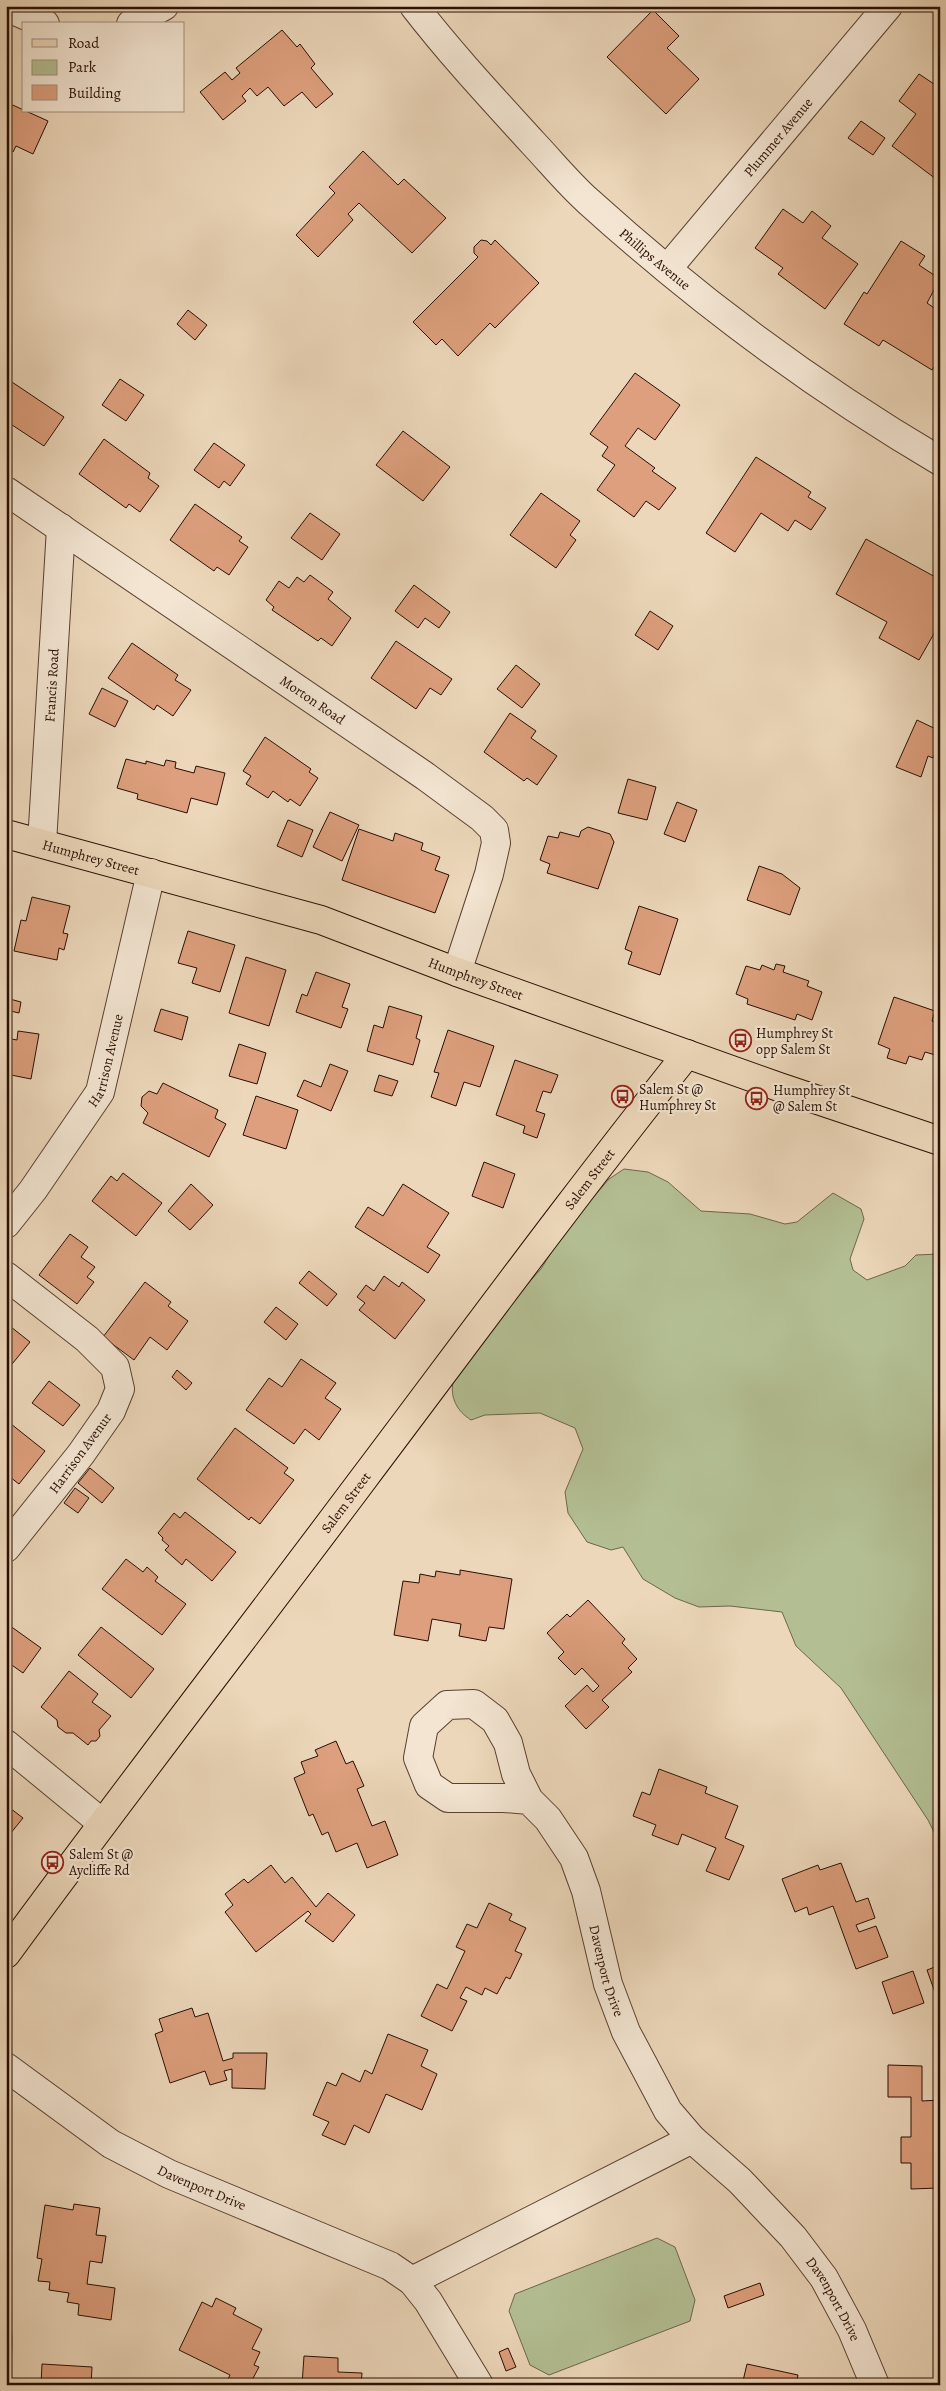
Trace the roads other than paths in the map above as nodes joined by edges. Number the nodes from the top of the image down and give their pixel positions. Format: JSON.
{"nodes":[{"id":1,"x":164,"y":6,"type":"edge"},
{"id":2,"x":414,"y":6,"type":"edge"},
{"id":3,"x":888,"y":6,"type":"edge"},
{"id":4,"x":6,"y":7,"type":"edge"},
{"id":5,"x":40,"y":22,"type":"edge"},
{"id":6,"x":135,"y":22,"type":"edge"},
{"id":7,"x":668,"y":268,"type":"junction"},
{"id":8,"x":940,"y":461,"type":"edge"},
{"id":9,"x":6,"y":491,"type":"edge"},
{"id":10,"x":61,"y":528,"type":"junction"},
{"id":11,"x":6,"y":834,"type":"edge"},
{"id":12,"x":42,"y":843,"type":"junction"},
{"id":13,"x":151,"y":873,"type":"junction"},
{"id":14,"x":458,"y":972,"type":"junction"},
{"id":15,"x":687,"y":1054,"type":"junction"},
{"id":16,"x":940,"y":1141,"type":"edge"},
{"id":17,"x":6,"y":1224,"type":"edge"},
{"id":18,"x":6,"y":1276,"type":"edge"},
{"id":19,"x":6,"y":1548,"type":"edge"},
{"id":20,"x":6,"y":1744,"type":"edge"},
{"id":21,"x":529,"y":1800,"type":"dead end"},
{"id":22,"x":102,"y":1823,"type":"junction"},
{"id":23,"x":6,"y":1954,"type":"edge"},
{"id":24,"x":6,"y":2067,"type":"edge"},
{"id":25,"x":692,"y":2139,"type":"junction"},
{"id":26,"x":412,"y":2280,"type":"junction"},
{"id":27,"x":479,"y":2385,"type":"edge"},
{"id":28,"x":875,"y":2385,"type":"edge"}],
"edges":[{"from":1,"to":6,"type":"street"},
{"from":2,"to":7,"type":"street","name":"Phillips Avenue"},
{"from":3,"to":7,"type":"street","name":"Plummer Avenue"},
{"from":4,"to":5,"type":"street"},
{"from":7,"to":8,"type":"street","name":"Phillips Avenue"},
{"from":9,"to":10,"type":"street","name":"Morton Road"},
{"from":10,"to":12,"type":"street","name":"Francis Road"},
{"from":10,"to":14,"type":"street","name":"Morton Road"},
{"from":11,"to":12,"type":"main road","name":"Humphrey Street"},
{"from":12,"to":13,"type":"main road","name":"Humphrey Street"},
{"from":13,"to":14,"type":"main road","name":"Humphrey Street"},
{"from":13,"to":17,"type":"street","name":"Harrison Avenue"},
{"from":14,"to":15,"type":"main road","name":"Humphrey Street"},
{"from":15,"to":16,"type":"main road","name":"Humphrey Street"},
{"from":15,"to":22,"type":"main road","name":"Salem Street"},
{"from":18,"to":19,"type":"street","name":"Harrison Avenur"},
{"from":20,"to":22,"type":"street"},
{"from":21,"to":25,"type":"street","name":"Davenport Drive"},
{"from":22,"to":23,"type":"main road","name":"Salem Street"},
{"from":24,"to":26,"type":"street","name":"Davenport Drive"},
{"from":25,"to":26,"type":"street"},
{"from":25,"to":28,"type":"street","name":"Davenport Drive"},
{"from":26,"to":27,"type":"street","name":"Davenport Drive"}]}
